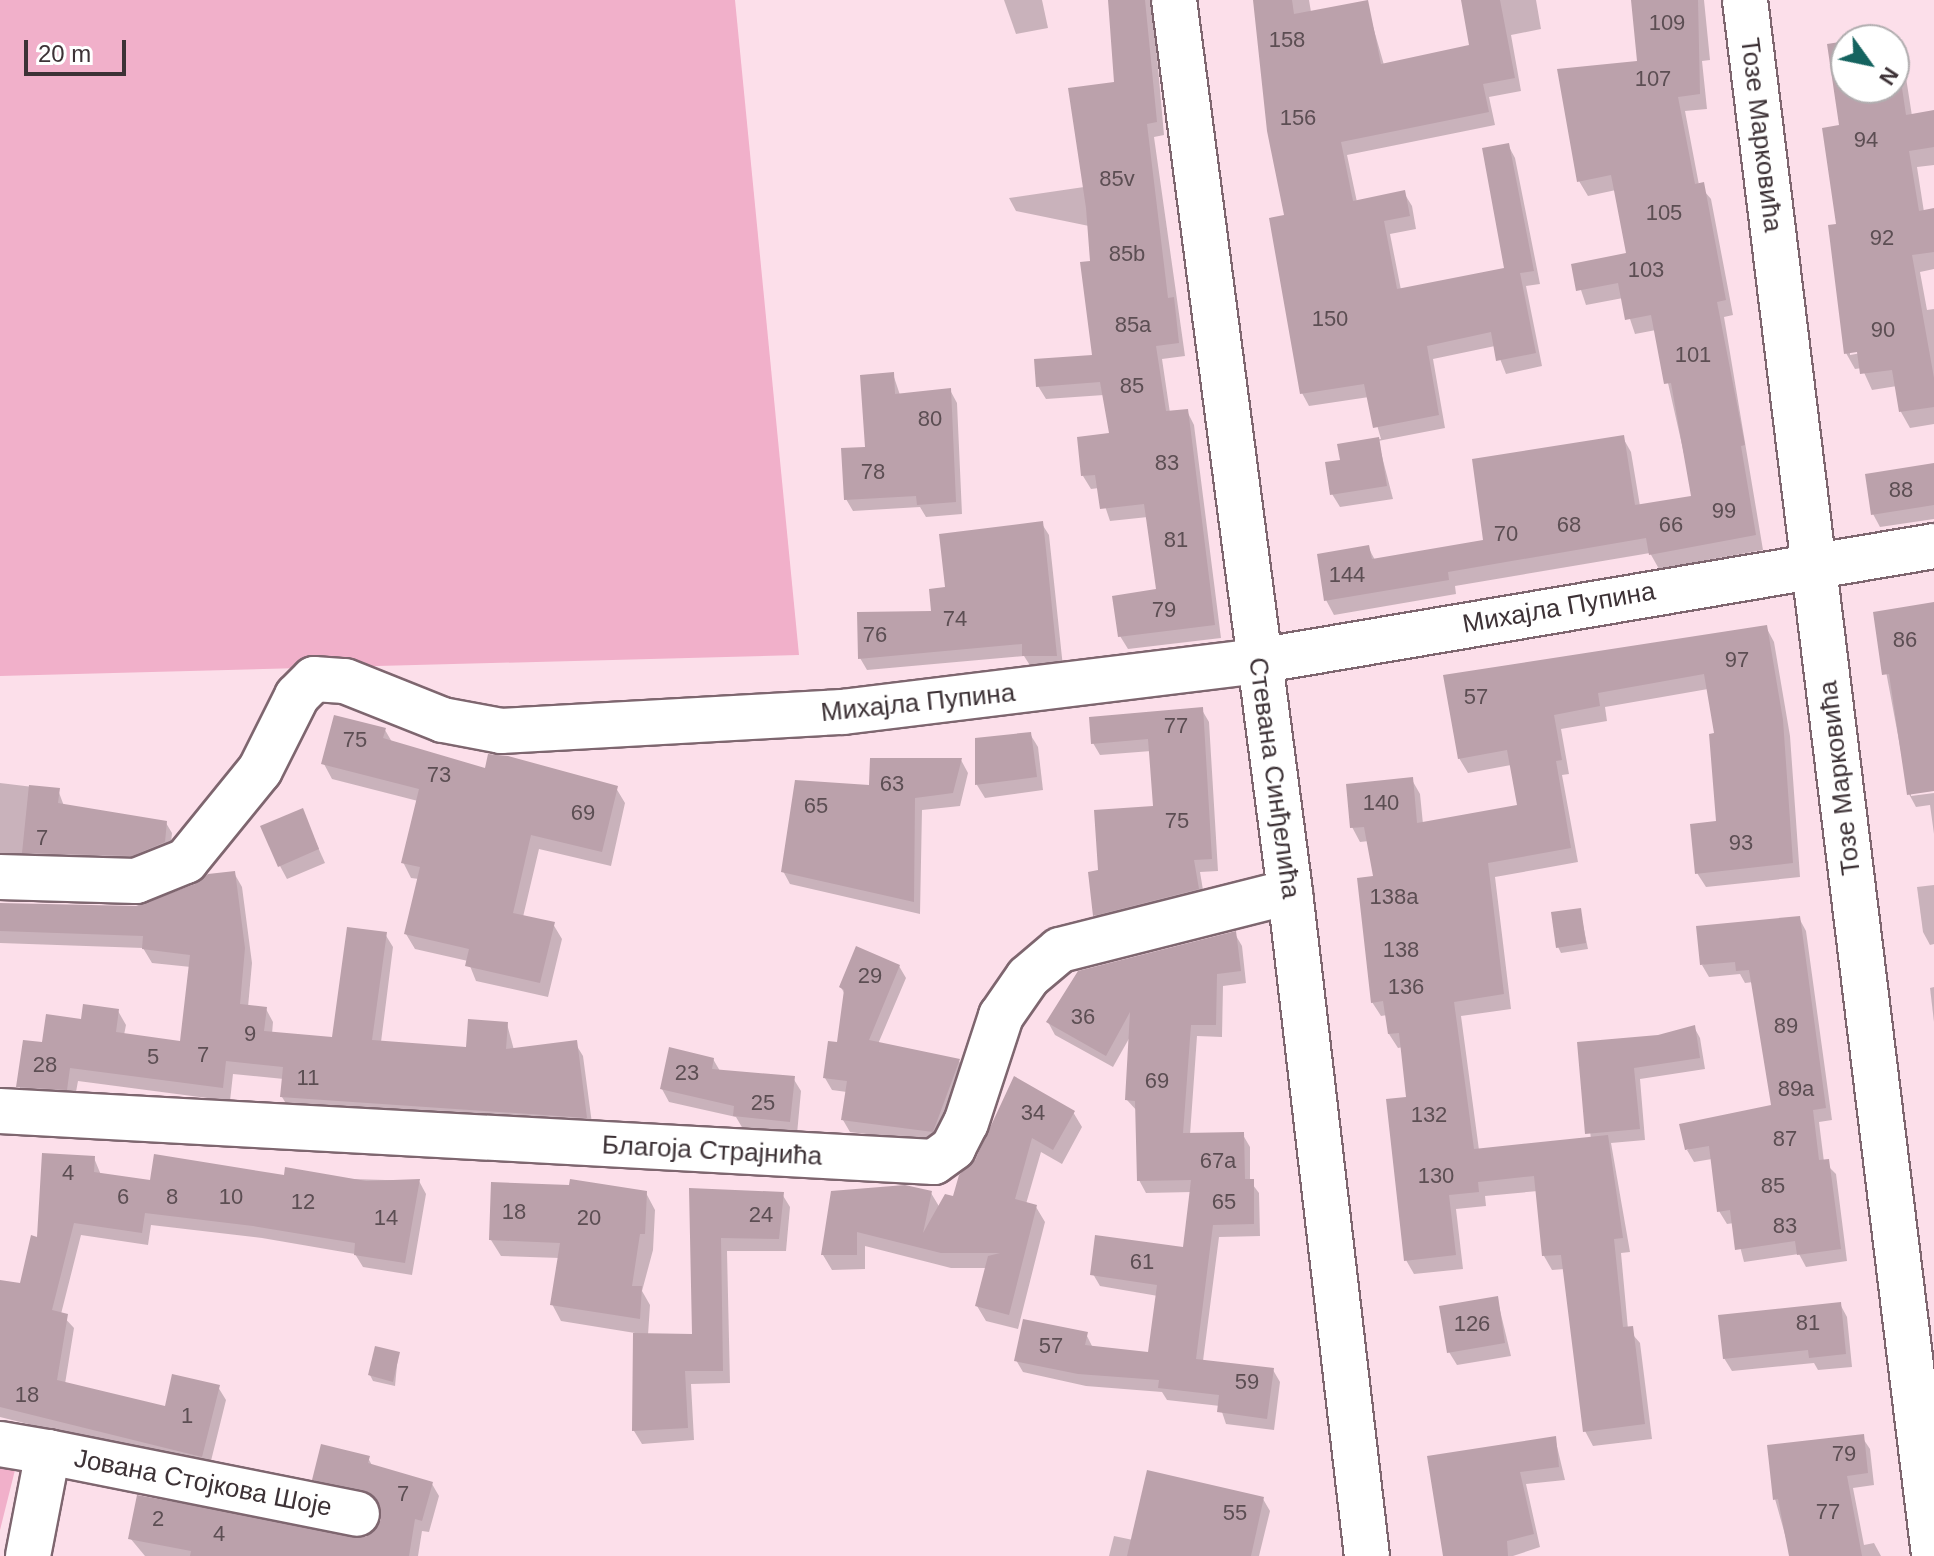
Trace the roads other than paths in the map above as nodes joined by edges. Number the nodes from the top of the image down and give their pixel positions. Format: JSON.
{"nodes":[{"id":1,"x":1174,"y":0,"type":"edge"},
{"id":2,"x":1745,"y":0,"type":"edge"},
{"id":3,"x":1934,"y":546,"type":"edge"},
{"id":4,"x":1814,"y":563,"type":"junction"},
{"id":5,"x":1258,"y":661,"type":"junction"},
{"id":6,"x":0,"y":877,"type":"edge"},
{"id":7,"x":1290,"y":892,"type":"junction"},
{"id":8,"x":0,"y":1111,"type":"edge"},
{"id":9,"x":0,"y":1444,"type":"edge"},
{"id":10,"x":48,"y":1452,"type":"junction"},
{"id":11,"x":357,"y":1514,"type":"dead end"},
{"id":12,"x":28,"y":1556,"type":"edge"},
{"id":13,"x":1367,"y":1556,"type":"edge"},
{"id":14,"x":1934,"y":1556,"type":"edge"}],
"edges":[{"from":1,"to":5,"type":"street","name":"Стевана Синђелића"},
{"from":2,"to":4,"type":"street","name":"Тозе Марковића"},
{"from":3,"to":4,"type":"street","name":"Михајла Пупина"},
{"from":4,"to":5,"type":"street","name":"Михајла Пупина"},
{"from":4,"to":14,"type":"street","name":"Тозе Марковића"},
{"from":5,"to":6,"type":"street","name":"Михајла Пупина"},
{"from":5,"to":7,"type":"street","name":"Стевана Синђелића"},
{"from":7,"to":8,"type":"street","name":"Благоја Страјнића"},
{"from":7,"to":13,"type":"street","name":"Стевана Синђелића"},
{"from":9,"to":10,"type":"street","name":"Јована Стојкова Шоје"},
{"from":10,"to":11,"type":"street","name":"Јована Стојкова Шоје"},
{"from":10,"to":12,"type":"street"}]}
